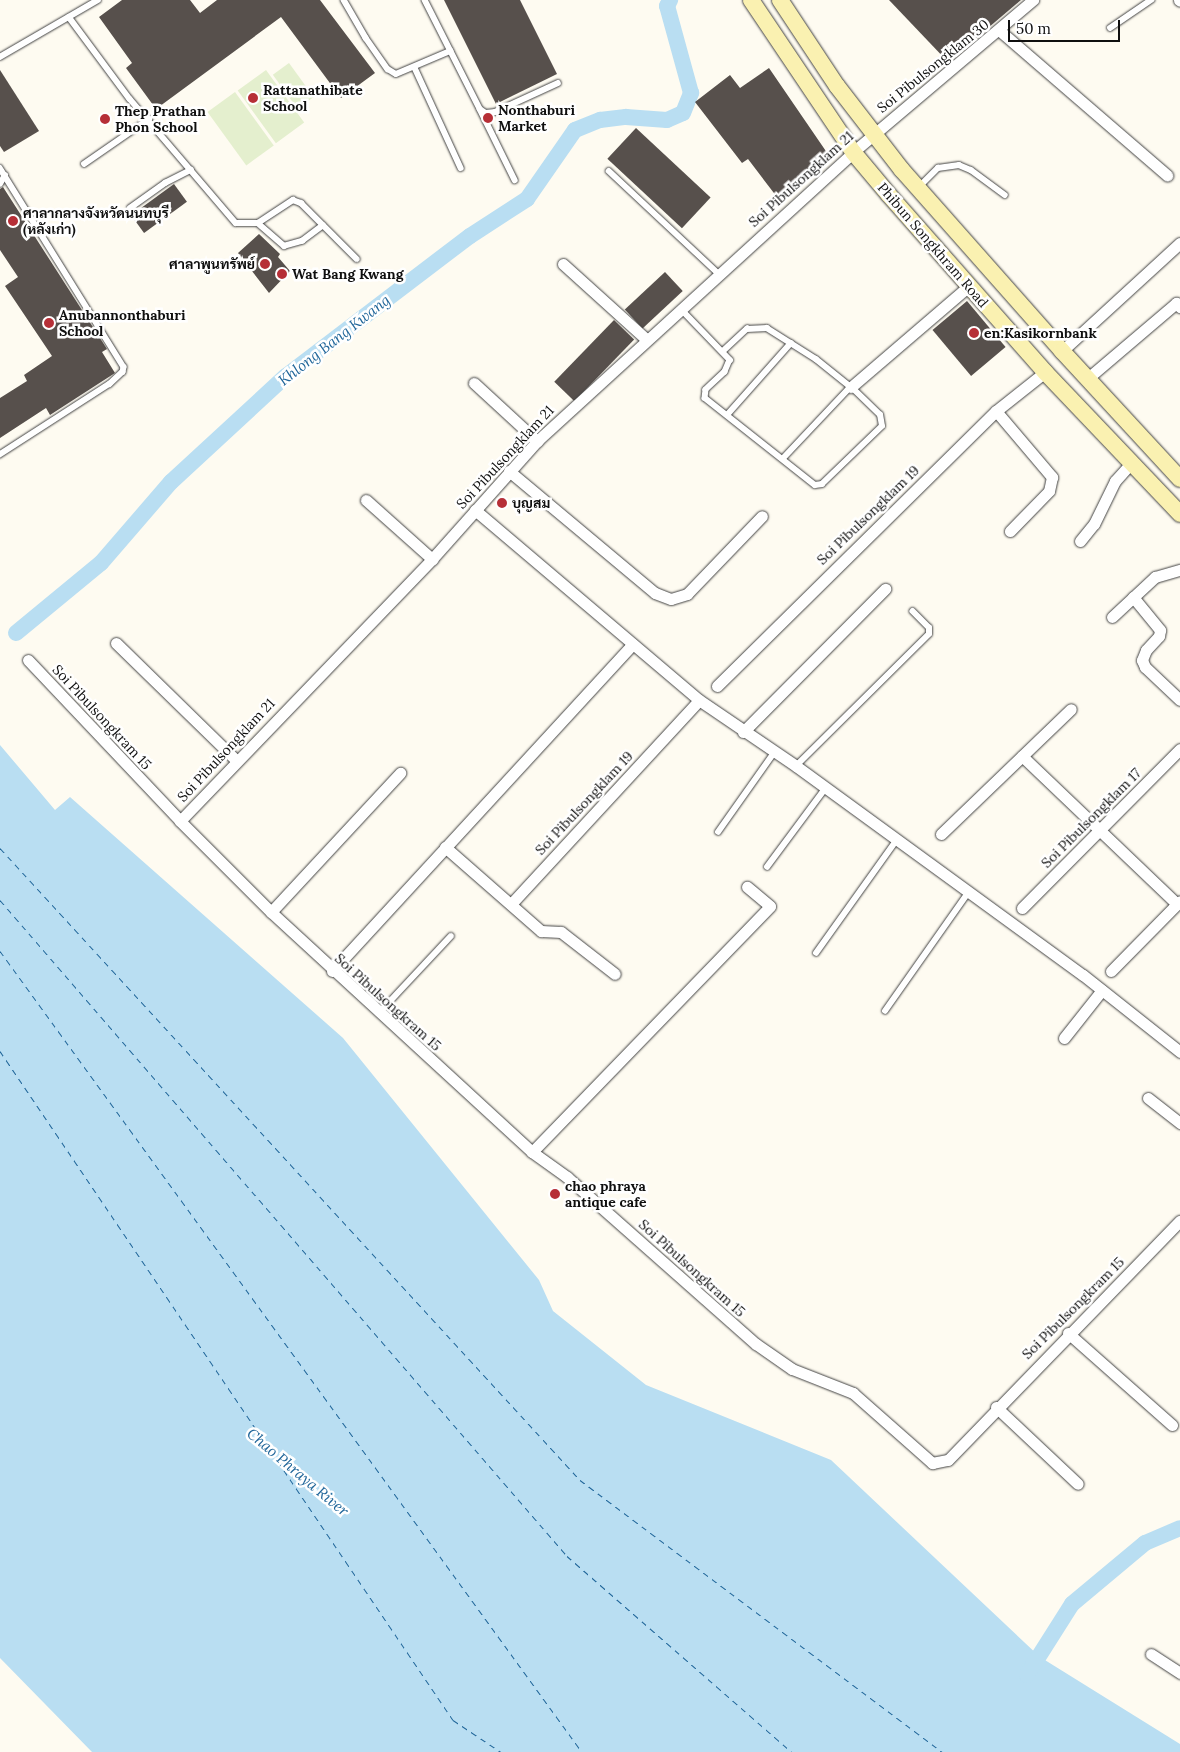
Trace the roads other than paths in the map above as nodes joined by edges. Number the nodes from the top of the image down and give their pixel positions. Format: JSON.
{"nodes":[{"id":1,"x":98,"y":0,"type":"edge"},
{"id":2,"x":344,"y":0,"type":"edge"},
{"id":3,"x":424,"y":0,"type":"edge"},
{"id":4,"x":751,"y":0,"type":"edge"},
{"id":5,"x":780,"y":0,"type":"edge"},
{"id":6,"x":1033,"y":0,"type":"edge"},
{"id":7,"x":1151,"y":0,"type":"edge"},
{"id":8,"x":69,"y":17,"type":"junction"},
{"id":9,"x":1110,"y":28,"type":"dead end"},
{"id":10,"x":1000,"y":31,"type":"junction"},
{"id":11,"x":450,"y":51,"type":"junction"},
{"id":12,"x":0,"y":57,"type":"edge"},
{"id":13,"x":415,"y":68,"type":"junction"},
{"id":14,"x":558,"y":83,"type":"dead end"},
{"id":15,"x":480,"y":109,"type":"junction"},
{"id":16,"x":149,"y":119,"type":"junction"},
{"id":17,"x":874,"y":134,"type":"junction"},
{"id":18,"x":853,"y":152,"type":"junction"},
{"id":19,"x":84,"y":164,"type":"dead end"},
{"id":20,"x":0,"y":168,"type":"edge"},
{"id":21,"x":462,"y":168,"type":"dead end"},
{"id":22,"x":191,"y":170,"type":"junction"},
{"id":23,"x":609,"y":171,"type":"dead end"},
{"id":24,"x":5,"y":175,"type":"junction"},
{"id":25,"x":1167,"y":175,"type":"dead end"},
{"id":26,"x":515,"y":180,"type":"dead end"},
{"id":27,"x":0,"y":184,"type":"edge"},
{"id":28,"x":918,"y":188,"type":"junction"},
{"id":29,"x":1005,"y":195,"type":"dead end"},
{"id":30,"x":130,"y":208,"type":"dead end"},
{"id":31,"x":258,"y":223,"type":"junction"},
{"id":32,"x":323,"y":225,"type":"junction"},
{"id":33,"x":1180,"y":242,"type":"edge"},
{"id":34,"x":357,"y":259,"type":"dead end"},
{"id":35,"x":563,"y":264,"type":"dead end"},
{"id":36,"x":718,"y":274,"type":"junction"},
{"id":37,"x":969,"y":286,"type":"junction"},
{"id":38,"x":1179,"y":303,"type":"edge"},
{"id":39,"x":681,"y":309,"type":"junction"},
{"id":40,"x":646,"y":339,"type":"junction"},
{"id":41,"x":791,"y":343,"type":"junction"},
{"id":42,"x":722,"y":351,"type":"junction"},
{"id":43,"x":1062,"y":351,"type":"junction"},
{"id":44,"x":1045,"y":372,"type":"junction"},
{"id":45,"x":1088,"y":378,"type":"junction"},
{"id":46,"x":474,"y":383,"type":"dead end"},
{"id":47,"x":851,"y":387,"type":"junction"},
{"id":48,"x":996,"y":411,"type":"junction"},
{"id":49,"x":727,"y":415,"type":"junction"},
{"id":50,"x":537,"y":441,"type":"junction"},
{"id":51,"x":0,"y":455,"type":"edge"},
{"id":52,"x":784,"y":458,"type":"junction"},
{"id":53,"x":1131,"y":463,"type":"junction"},
{"id":54,"x":509,"y":471,"type":"junction"},
{"id":55,"x":1180,"y":479,"type":"edge"},
{"id":56,"x":366,"y":500,"type":"dead end"},
{"id":57,"x":475,"y":510,"type":"junction"},
{"id":58,"x":1180,"y":514,"type":"edge"},
{"id":59,"x":762,"y":516,"type":"dead end"},
{"id":60,"x":1010,"y":531,"type":"dead end"},
{"id":61,"x":1080,"y":541,"type":"dead end"},
{"id":62,"x":432,"y":559,"type":"junction"},
{"id":63,"x":1180,"y":570,"type":"edge"},
{"id":64,"x":884,"y":589,"type":"dead end"},
{"id":65,"x":1133,"y":597,"type":"junction"},
{"id":66,"x":913,"y":612,"type":"dead end"},
{"id":67,"x":1112,"y":616,"type":"dead end"},
{"id":68,"x":116,"y":643,"type":"dead end"},
{"id":69,"x":633,"y":644,"type":"junction"},
{"id":70,"x":28,"y":660,"type":"dead end"},
{"id":71,"x":717,"y":686,"type":"dead end"},
{"id":72,"x":699,"y":700,"type":"junction"},
{"id":73,"x":1180,"y":700,"type":"edge"},
{"id":74,"x":1071,"y":709,"type":"dead end"},
{"id":75,"x":743,"y":732,"type":"junction"},
{"id":76,"x":1180,"y":749,"type":"edge"},
{"id":77,"x":774,"y":753,"type":"junction"},
{"id":78,"x":1022,"y":756,"type":"junction"},
{"id":79,"x":236,"y":760,"type":"junction"},
{"id":80,"x":796,"y":766,"type":"junction"},
{"id":81,"x":400,"y":773,"type":"dead end"},
{"id":82,"x":825,"y":789,"type":"junction"},
{"id":83,"x":180,"y":821,"type":"junction"},
{"id":84,"x":1099,"y":831,"type":"junction"},
{"id":85,"x":718,"y":832,"type":"dead end"},
{"id":86,"x":941,"y":834,"type":"dead end"},
{"id":87,"x":896,"y":841,"type":"junction"},
{"id":88,"x":445,"y":847,"type":"junction"},
{"id":89,"x":767,"y":867,"type":"dead end"},
{"id":90,"x":747,"y":887,"type":"dead end"},
{"id":91,"x":968,"y":894,"type":"junction"},
{"id":92,"x":1179,"y":902,"type":"edge"},
{"id":93,"x":512,"y":904,"type":"junction"},
{"id":94,"x":1022,"y":908,"type":"dead end"},
{"id":95,"x":271,"y":912,"type":"junction"},
{"id":96,"x":451,"y":936,"type":"dead end"},
{"id":97,"x":816,"y":953,"type":"dead end"},
{"id":98,"x":1111,"y":970,"type":"dead end"},
{"id":99,"x":332,"y":971,"type":"junction"},
{"id":100,"x":615,"y":974,"type":"dead end"},
{"id":101,"x":1102,"y":990,"type":"junction"},
{"id":102,"x":885,"y":1010,"type":"dead end"},
{"id":103,"x":379,"y":1014,"type":"junction"},
{"id":104,"x":1064,"y":1038,"type":"dead end"},
{"id":105,"x":1180,"y":1052,"type":"edge"},
{"id":106,"x":1148,"y":1098,"type":"dead end"},
{"id":107,"x":1180,"y":1123,"type":"edge"},
{"id":108,"x":532,"y":1152,"type":"junction"},
{"id":109,"x":1180,"y":1221,"type":"edge"},
{"id":110,"x":1068,"y":1333,"type":"junction"},
{"id":111,"x":996,"y":1407,"type":"junction"},
{"id":112,"x":1172,"y":1425,"type":"dead end"},
{"id":113,"x":1078,"y":1484,"type":"dead end"},
{"id":114,"x":1151,"y":1654,"type":"dead end"},
{"id":115,"x":1180,"y":1673,"type":"edge"}],
"edges":[{"from":1,"to":8,"type":"lane"},
{"from":2,"to":13,"type":"lane"},
{"from":3,"to":11,"type":"lane"},
{"from":4,"to":18,"type":"main road","name":"Phibun Songkhram Road"},
{"from":5,"to":17,"type":"main road","name":"Phibun Songkhram Road"},
{"from":6,"to":10,"type":"street","name":"Soi Pibulsongklam 30"},
{"from":7,"to":9,"type":"lane"},
{"from":8,"to":12,"type":"lane"},
{"from":8,"to":16,"type":"lane"},
{"from":10,"to":17,"type":"street","name":"Soi Pibulsongklam 30"},
{"from":10,"to":25,"type":"street"},
{"from":11,"to":13,"type":"lane"},
{"from":11,"to":15,"type":"lane"},
{"from":13,"to":21,"type":"lane"},
{"from":14,"to":15,"type":"lane"},
{"from":15,"to":26,"type":"lane"},
{"from":16,"to":19,"type":"lane"},
{"from":16,"to":22,"type":"lane"},
{"from":17,"to":18,"type":"street","name":"Soi Pibulsongklam 21"},
{"from":17,"to":28,"type":"main road","name":"Phibun Songkhram Road"},
{"from":18,"to":36,"type":"street","name":"Soi Pibulsongklam 21"},
{"from":18,"to":37,"type":"main road","name":"Phibun Songkhram Road"},
{"from":20,"to":24,"type":"lane"},
{"from":22,"to":30,"type":"lane"},
{"from":22,"to":31,"type":"lane"},
{"from":23,"to":36,"type":"lane"},
{"from":24,"to":27,"type":"lane"},
{"from":24,"to":51,"type":"lane"},
{"from":28,"to":29,"type":"lane"},
{"from":28,"to":43,"type":"main road","name":"Phibun Songkhram Road"},
{"from":31,"to":32,"type":"lane"},
{"from":31,"to":32,"type":"lane"},
{"from":32,"to":34,"type":"lane"},
{"from":33,"to":43,"type":"street"},
{"from":35,"to":40,"type":"street"},
{"from":36,"to":39,"type":"street","name":"Soi Pibulsongklam 21"},
{"from":37,"to":44,"type":"main road","name":"Phibun Songkhram Road"},
{"from":37,"to":47,"type":"street"},
{"from":38,"to":45,"type":"street"},
{"from":39,"to":40,"type":"street","name":"Soi Pibulsongklam 21"},
{"from":39,"to":42,"type":"lane"},
{"from":40,"to":50,"type":"street","name":"Soi Pibulsongklam 21"},
{"from":41,"to":42,"type":"lane"},
{"from":41,"to":47,"type":"lane"},
{"from":41,"to":49,"type":"lane"},
{"from":42,"to":49,"type":"lane"},
{"from":43,"to":45,"type":"main road","name":"Phibun Songkhram Road"},
{"from":44,"to":48,"type":"street","name":"Soi Pibulsongklam 19"},
{"from":44,"to":53,"type":"main road","name":"Phibun Songkhram Road"},
{"from":45,"to":55,"type":"main road","name":"Phibun Songkhram Road"},
{"from":46,"to":50,"type":"street"},
{"from":47,"to":52,"type":"lane"},
{"from":47,"to":52,"type":"lane"},
{"from":48,"to":60,"type":"street"},
{"from":48,"to":71,"type":"street","name":"Soi Pibulsongklam 19"},
{"from":49,"to":52,"type":"lane"},
{"from":50,"to":54,"type":"street","name":"Soi Pibulsongklam 21"},
{"from":53,"to":58,"type":"main road","name":"Phibun Songkhram Road"},
{"from":53,"to":61,"type":"street"},
{"from":54,"to":57,"type":"street","name":"Soi Pibulsongklam 21"},
{"from":54,"to":59,"type":"street"},
{"from":56,"to":62,"type":"street"},
{"from":57,"to":62,"type":"street","name":"Soi Pibulsongklam 21"},
{"from":57,"to":69,"type":"street"},
{"from":62,"to":79,"type":"street","name":"Soi Pibulsongklam 21"},
{"from":63,"to":65,"type":"street"},
{"from":64,"to":75,"type":"street"},
{"from":65,"to":67,"type":"street"},
{"from":65,"to":73,"type":"street"},
{"from":66,"to":80,"type":"lane"},
{"from":68,"to":79,"type":"street"},
{"from":69,"to":72,"type":"street"},
{"from":69,"to":88,"type":"street"},
{"from":70,"to":83,"type":"street","name":"Soi Pibulsongkram 15"},
{"from":72,"to":75,"type":"street"},
{"from":72,"to":93,"type":"street","name":"Soi Pibulsongklam 19"},
{"from":74,"to":78,"type":"street"},
{"from":75,"to":77,"type":"street"},
{"from":76,"to":84,"type":"street","name":"Soi Pibulsongklam 17"},
{"from":77,"to":80,"type":"street"},
{"from":77,"to":85,"type":"lane"},
{"from":78,"to":84,"type":"street"},
{"from":78,"to":86,"type":"street"},
{"from":79,"to":83,"type":"street","name":"Soi Pibulsongklam 21"},
{"from":80,"to":82,"type":"street"},
{"from":81,"to":95,"type":"street"},
{"from":82,"to":87,"type":"street"},
{"from":82,"to":89,"type":"lane"},
{"from":83,"to":95,"type":"street","name":"Soi Pibulsongkram 15"},
{"from":84,"to":92,"type":"street"},
{"from":84,"to":94,"type":"street","name":"Soi Pibulsongklam 17"},
{"from":87,"to":91,"type":"street"},
{"from":87,"to":97,"type":"lane"},
{"from":88,"to":93,"type":"street"},
{"from":88,"to":99,"type":"street"},
{"from":90,"to":108,"type":"street"},
{"from":91,"to":101,"type":"street"},
{"from":91,"to":102,"type":"lane"},
{"from":92,"to":98,"type":"street"},
{"from":93,"to":100,"type":"street"},
{"from":95,"to":99,"type":"street","name":"Soi Pibulsongkram 15"},
{"from":96,"to":103,"type":"lane"},
{"from":99,"to":103,"type":"street","name":"Soi Pibulsongkram 15"},
{"from":101,"to":104,"type":"street"},
{"from":101,"to":105,"type":"street"},
{"from":103,"to":108,"type":"street","name":"Soi Pibulsongkram 15"},
{"from":106,"to":107,"type":"street"},
{"from":108,"to":111,"type":"street","name":"Soi Pibulsongkram 15"},
{"from":109,"to":110,"type":"street","name":"Soi Pibulsongkram 15"},
{"from":110,"to":111,"type":"street","name":"Soi Pibulsongkram 15"},
{"from":110,"to":112,"type":"street"},
{"from":111,"to":113,"type":"street"},
{"from":114,"to":115,"type":"street"}]}
